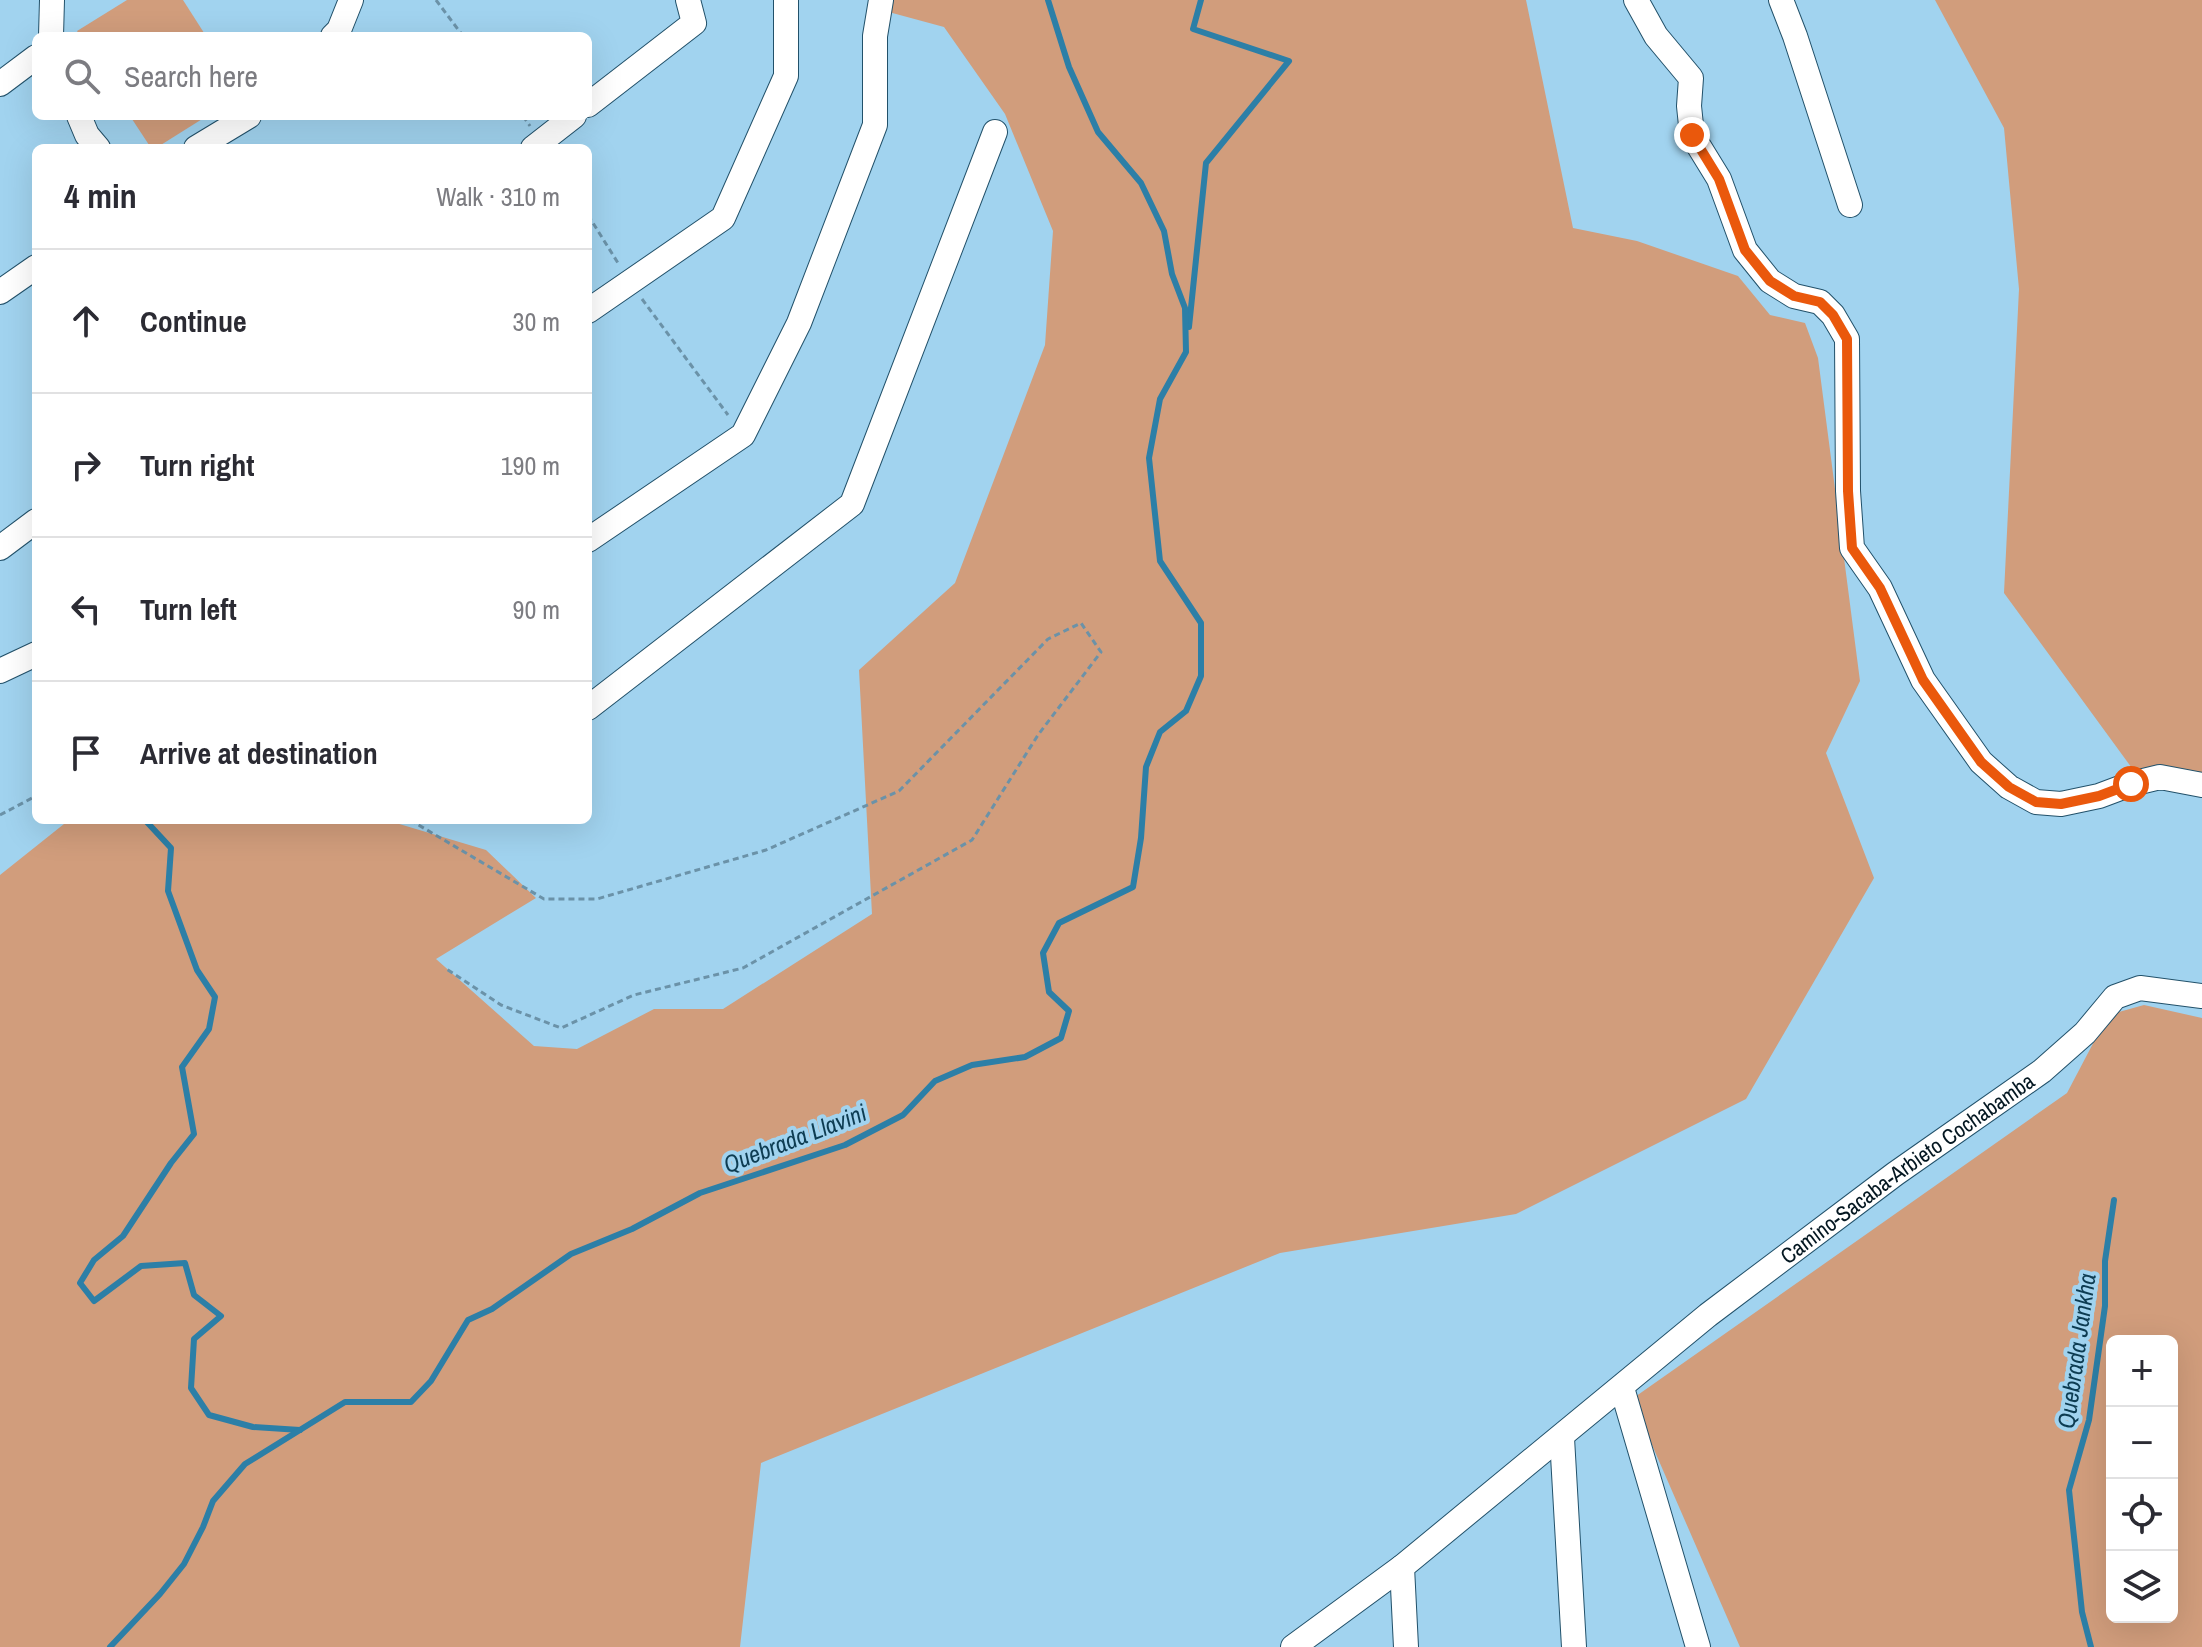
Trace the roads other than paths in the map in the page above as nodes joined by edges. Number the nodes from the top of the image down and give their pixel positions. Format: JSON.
{"nodes":[{"id":1,"x":52,"y":0,"type":"edge"},
{"id":2,"x":351,"y":0,"type":"edge"},
{"id":3,"x":688,"y":0,"type":"edge"},
{"id":4,"x":786,"y":0,"type":"edge"},
{"id":5,"x":881,"y":0,"type":"edge"},
{"id":6,"x":1636,"y":0,"type":"edge"},
{"id":7,"x":1781,"y":0,"type":"edge"},
{"id":8,"x":51,"y":32,"type":"edge"},
{"id":9,"x":337,"y":32,"type":"edge"},
{"id":10,"x":32,"y":60,"type":"edge"},
{"id":11,"x":0,"y":84,"type":"edge"},
{"id":12,"x":592,"y":102,"type":"edge"},
{"id":13,"x":81,"y":120,"type":"edge"},
{"id":14,"x":242,"y":120,"type":"edge"},
{"id":15,"x":569,"y":120,"type":"edge"},
{"id":16,"x":995,"y":132,"type":"dead end"},
{"id":17,"x":95,"y":144,"type":"edge"},
{"id":18,"x":203,"y":144,"type":"edge"},
{"id":19,"x":538,"y":144,"type":"edge"},
{"id":20,"x":1850,"y":205,"type":"dead end"},
{"id":21,"x":32,"y":270,"type":"edge"},
{"id":22,"x":0,"y":292,"type":"edge"},
{"id":23,"x":592,"y":308,"type":"edge"},
{"id":24,"x":32,"y":524,"type":"edge"},
{"id":25,"x":592,"y":537,"type":"edge"},
{"id":26,"x":0,"y":548,"type":"edge"},
{"id":27,"x":32,"y":656,"type":"edge"},
{"id":28,"x":0,"y":671,"type":"edge"},
{"id":29,"x":592,"y":705,"type":"edge"},
{"id":30,"x":2202,"y":785,"type":"edge"},
{"id":31,"x":2202,"y":996,"type":"edge"},
{"id":32,"x":1622,"y":1388,"type":"junction"},
{"id":33,"x":1562,"y":1438,"type":"junction"},
{"id":34,"x":1402,"y":1567,"type":"junction"},
{"id":35,"x":1293,"y":1647,"type":"edge"},
{"id":36,"x":1406,"y":1647,"type":"edge"},
{"id":37,"x":1574,"y":1647,"type":"edge"},
{"id":38,"x":1698,"y":1647,"type":"edge"}],
"edges":[{"from":1,"to":8,"type":"street"},
{"from":2,"to":9,"type":"street"},
{"from":3,"to":12,"type":"street"},
{"from":4,"to":23,"type":"street"},
{"from":5,"to":25,"type":"street"},
{"from":6,"to":30,"type":"street"},
{"from":7,"to":20,"type":"street"},
{"from":10,"to":11,"type":"street"},
{"from":13,"to":17,"type":"street"},
{"from":14,"to":18,"type":"street"},
{"from":15,"to":19,"type":"street"},
{"from":16,"to":29,"type":"street"},
{"from":21,"to":22,"type":"street"},
{"from":24,"to":26,"type":"street"},
{"from":27,"to":28,"type":"street"},
{"from":31,"to":32,"type":"street","name":"Camino-Sacaba-Arbieto Cochabamba"},
{"from":32,"to":33,"type":"street","name":"Camino-Sacaba-Arbieto Cochabamba"},
{"from":32,"to":38,"type":"street"},
{"from":33,"to":34,"type":"street","name":"Camino-Sacaba-Arbieto Cochabamba"},
{"from":33,"to":37,"type":"street"},
{"from":34,"to":35,"type":"street","name":"Camino-Sacaba-Arbieto Cochabamba"},
{"from":34,"to":36,"type":"street"}]}
